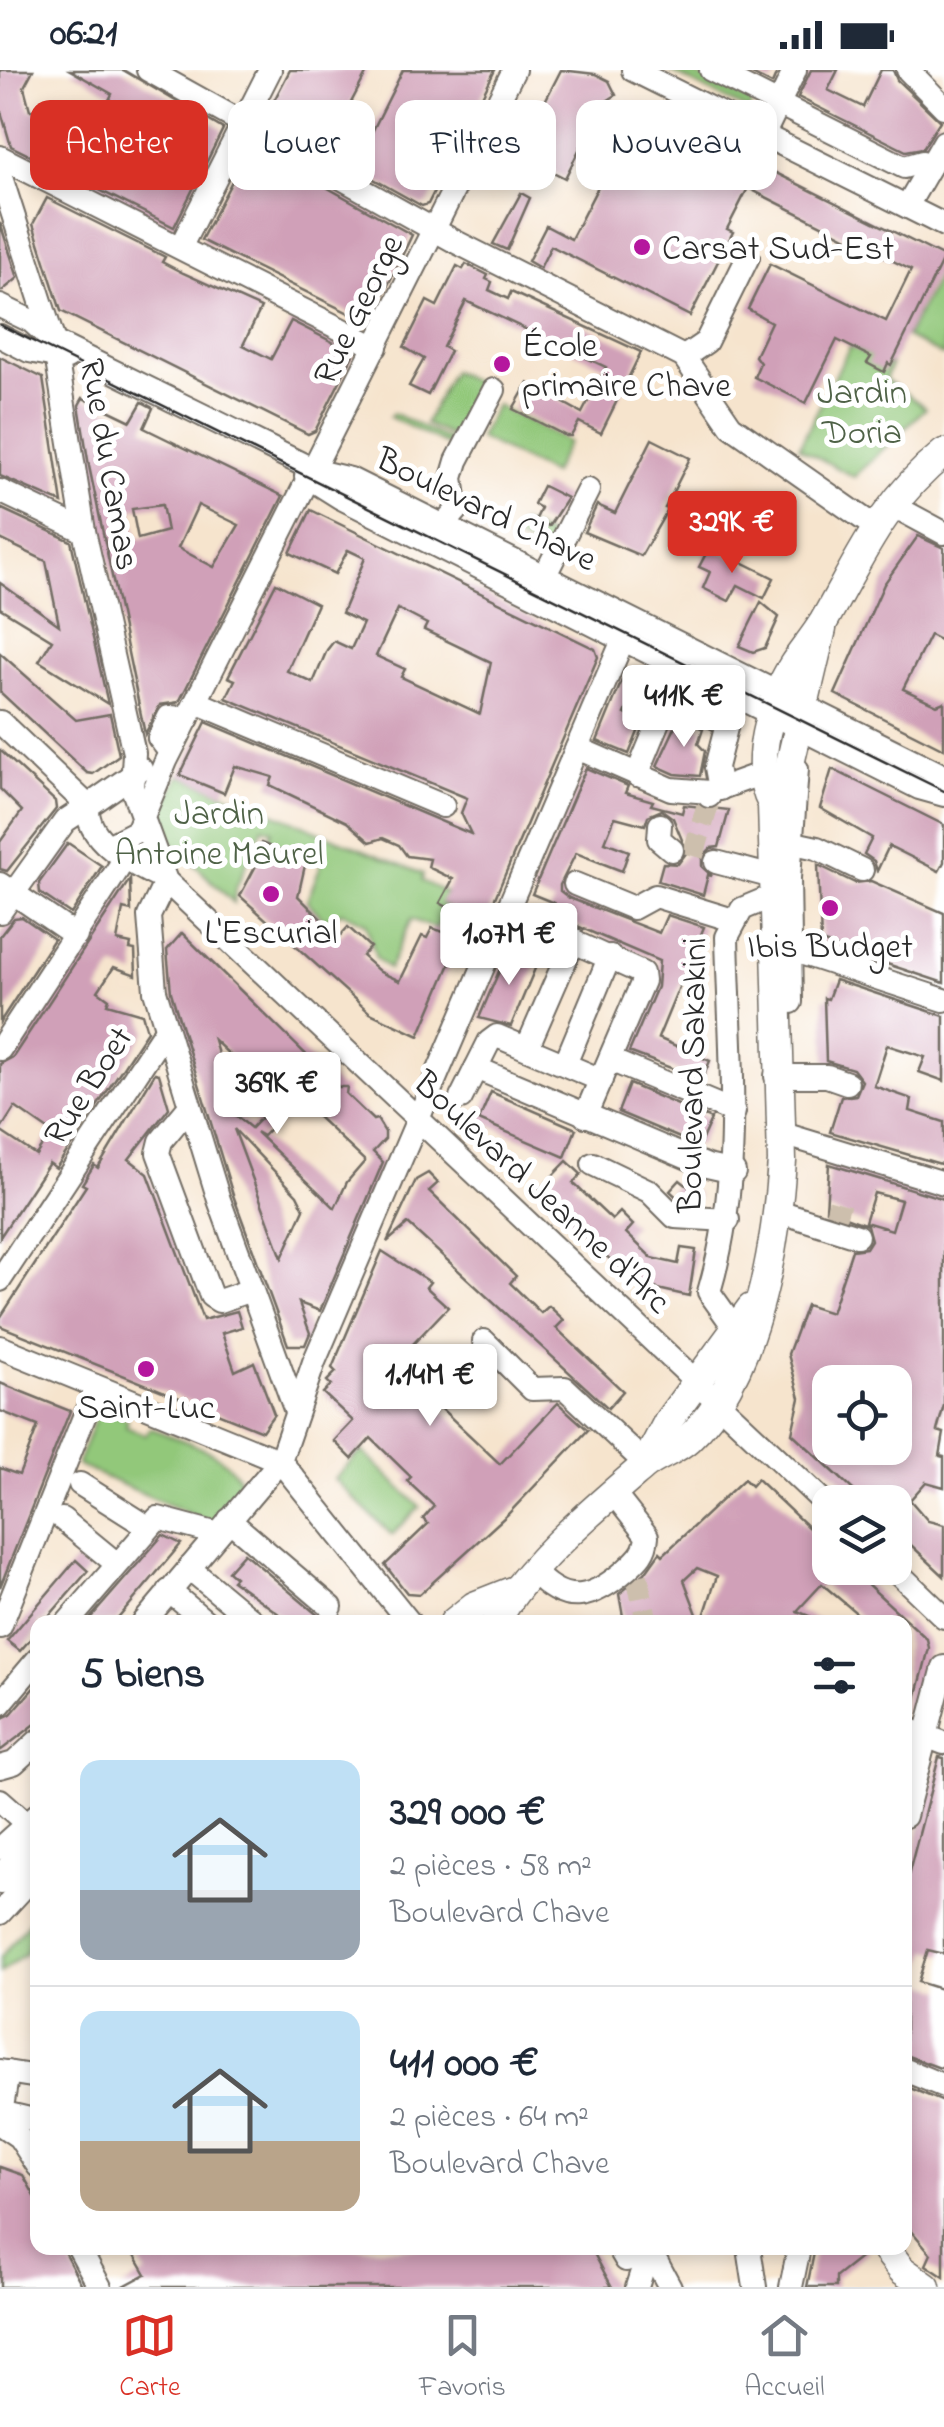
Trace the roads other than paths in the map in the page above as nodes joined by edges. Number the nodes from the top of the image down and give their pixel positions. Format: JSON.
{"nodes":[{"id":1,"x":148,"y":70,"type":"edge"},
{"id":2,"x":270,"y":70,"type":"edge"},
{"id":3,"x":514,"y":70,"type":"edge"},
{"id":4,"x":711,"y":70,"type":"edge"},
{"id":5,"x":795,"y":70,"type":"edge"},
{"id":6,"x":908,"y":70,"type":"edge"},
{"id":7,"x":646,"y":73,"type":"edge"},
{"id":8,"x":255,"y":100,"type":"edge"},
{"id":9,"x":696,"y":100,"type":"edge"},
{"id":10,"x":779,"y":103,"type":"junction"},
{"id":11,"x":777,"y":107,"type":"edge"},
{"id":12,"x":944,"y":107,"type":"edge"},
{"id":13,"x":228,"y":115,"type":"edge"},
{"id":14,"x":944,"y":142,"type":"edge"},
{"id":15,"x":777,"y":143,"type":"edge"},
{"id":16,"x":228,"y":153,"type":"edge"},
{"id":17,"x":0,"y":157,"type":"edge"},
{"id":18,"x":0,"y":174,"type":"edge"},
{"id":19,"x":933,"y":175,"type":"edge"},
{"id":20,"x":363,"y":190,"type":"edge"},
{"id":21,"x":907,"y":206,"type":"junction"},
{"id":22,"x":944,"y":225,"type":"edge"},
{"id":23,"x":434,"y":230,"type":"junction"},
{"id":24,"x":181,"y":246,"type":"junction"},
{"id":25,"x":748,"y":257,"type":"dead end"},
{"id":26,"x":0,"y":306,"type":"edge"},
{"id":27,"x":0,"y":336,"type":"edge"},
{"id":28,"x":55,"y":347,"type":"junction"},
{"id":29,"x":376,"y":347,"type":"junction"},
{"id":30,"x":684,"y":357,"type":"junction"},
{"id":31,"x":494,"y":390,"type":"dead end"},
{"id":32,"x":944,"y":453,"type":"edge"},
{"id":33,"x":314,"y":475,"type":"junction"},
{"id":34,"x":588,"y":490,"type":"dead end"},
{"id":35,"x":0,"y":491,"type":"edge"},
{"id":36,"x":884,"y":516,"type":"junction"},
{"id":37,"x":442,"y":526,"type":"junction"},
{"id":38,"x":84,"y":531,"type":"junction"},
{"id":39,"x":944,"y":532,"type":"edge"},
{"id":40,"x":546,"y":575,"type":"junction"},
{"id":41,"x":624,"y":640,"type":"junction"},
{"id":42,"x":192,"y":710,"type":"junction"},
{"id":43,"x":790,"y":714,"type":"junction"},
{"id":44,"x":0,"y":722,"type":"edge"},
{"id":45,"x":577,"y":748,"type":"junction"},
{"id":46,"x":168,"y":756,"type":"junction"},
{"id":47,"x":134,"y":772,"type":"junction"},
{"id":48,"x":763,"y":772,"type":"junction"},
{"id":49,"x":637,"y":775,"type":"junction"},
{"id":50,"x":944,"y":776,"type":"edge"},
{"id":51,"x":712,"y":795,"type":"junction"},
{"id":52,"x":944,"y":796,"type":"edge"},
{"id":53,"x":772,"y":804,"type":"junction"},
{"id":54,"x":88,"y":806,"type":"junction"},
{"id":55,"x":443,"y":806,"type":"dead end"},
{"id":56,"x":665,"y":808,"type":"junction"},
{"id":57,"x":142,"y":818,"type":"junction"},
{"id":58,"x":781,"y":841,"type":"junction"},
{"id":59,"x":110,"y":845,"type":"junction"},
{"id":60,"x":672,"y":850,"type":"dead end"},
{"id":61,"x":716,"y":862,"type":"dead end"},
{"id":62,"x":118,"y":869,"type":"dead end"},
{"id":63,"x":862,"y":870,"type":"dead end"},
{"id":64,"x":166,"y":881,"type":"junction"},
{"id":65,"x":575,"y":884,"type":"dead end"},
{"id":66,"x":773,"y":886,"type":"junction"},
{"id":67,"x":5,"y":896,"type":"edge"},
{"id":68,"x":733,"y":920,"type":"junction"},
{"id":69,"x":534,"y":924,"type":"dead end"},
{"id":70,"x":76,"y":936,"type":"junction"},
{"id":71,"x":574,"y":940,"type":"junction"},
{"id":72,"x":782,"y":946,"type":"junction"},
{"id":73,"x":610,"y":956,"type":"junction"},
{"id":74,"x":944,"y":1000,"type":"edge"},
{"id":75,"x":166,"y":1029,"type":"junction"},
{"id":76,"x":0,"y":1048,"type":"edge"},
{"id":77,"x":527,"y":1048,"type":"junction"},
{"id":78,"x":565,"y":1064,"type":"junction"},
{"id":79,"x":476,"y":1068,"type":"junction"},
{"id":80,"x":605,"y":1070,"type":"junction"},
{"id":81,"x":784,"y":1076,"type":"junction"},
{"id":82,"x":846,"y":1082,"type":"dead end"},
{"id":83,"x":461,"y":1098,"type":"dead end"},
{"id":84,"x":190,"y":1106,"type":"junction"},
{"id":85,"x":734,"y":1112,"type":"junction"},
{"id":86,"x":585,"y":1116,"type":"junction"},
{"id":87,"x":779,"y":1119,"type":"junction"},
{"id":88,"x":417,"y":1120,"type":"junction"},
{"id":89,"x":594,"y":1164,"type":"dead end"},
{"id":90,"x":734,"y":1172,"type":"junction"},
{"id":91,"x":944,"y":1183,"type":"edge"},
{"id":92,"x":826,"y":1210,"type":"tunnel mouth"},
{"id":93,"x":790,"y":1215,"type":"junction"},
{"id":94,"x":728,"y":1220,"type":"junction"},
{"id":95,"x":857,"y":1236,"type":"dead end"},
{"id":96,"x":0,"y":1280,"type":"edge"},
{"id":97,"x":250,"y":1290,"type":"junction"},
{"id":98,"x":758,"y":1300,"type":"junction"},
{"id":99,"x":736,"y":1330,"type":"junction"},
{"id":100,"x":484,"y":1341,"type":"dead end"},
{"id":101,"x":0,"y":1348,"type":"edge"},
{"id":102,"x":96,"y":1387,"type":"junction"},
{"id":103,"x":708,"y":1392,"type":"junction"},
{"id":104,"x":295,"y":1409,"type":"junction"},
{"id":105,"x":280,"y":1461,"type":"junction"},
{"id":106,"x":646,"y":1464,"type":"junction"},
{"id":107,"x":80,"y":1484,"type":"dead end"},
{"id":108,"x":812,"y":1491,"type":"edge"},
{"id":109,"x":614,"y":1494,"type":"junction"},
{"id":110,"x":62,"y":1520,"type":"dead end"},
{"id":111,"x":148,"y":1527,"type":"junction"},
{"id":112,"x":223,"y":1527,"type":"junction"},
{"id":113,"x":117,"y":1564,"type":"junction"},
{"id":114,"x":188,"y":1568,"type":"junction"},
{"id":115,"x":523,"y":1581,"type":"junction"},
{"id":116,"x":380,"y":1584,"type":"junction"},
{"id":117,"x":910,"y":1585,"type":"edge"},
{"id":118,"x":169,"y":1592,"type":"junction"},
{"id":119,"x":331,"y":1607,"type":"dead end"},
{"id":120,"x":74,"y":1615,"type":"edge"},
{"id":121,"x":150,"y":1615,"type":"edge"},
{"id":122,"x":197,"y":1615,"type":"edge"},
{"id":123,"x":245,"y":1615,"type":"edge"},
{"id":124,"x":387,"y":1615,"type":"edge"},
{"id":125,"x":404,"y":1615,"type":"edge"},
{"id":126,"x":463,"y":1615,"type":"edge"},
{"id":127,"x":501,"y":1615,"type":"edge"},
{"id":128,"x":944,"y":1616,"type":"edge"},
{"id":129,"x":0,"y":1627,"type":"edge"},
{"id":130,"x":944,"y":1667,"type":"edge"},
{"id":131,"x":30,"y":1668,"type":"edge"},
{"id":132,"x":0,"y":1704,"type":"edge"},
{"id":133,"x":925,"y":1735,"type":"edge"},
{"id":134,"x":30,"y":1748,"type":"edge"},
{"id":135,"x":0,"y":1767,"type":"edge"},
{"id":136,"x":912,"y":1788,"type":"edge"},
{"id":137,"x":0,"y":1800,"type":"edge"},
{"id":138,"x":30,"y":1823,"type":"edge"},
{"id":139,"x":30,"y":1829,"type":"edge"},
{"id":140,"x":30,"y":1832,"type":"edge"},
{"id":141,"x":0,"y":1848,"type":"edge"},
{"id":142,"x":0,"y":1880,"type":"edge"},
{"id":143,"x":30,"y":1881,"type":"edge"},
{"id":144,"x":0,"y":1914,"type":"edge"},
{"id":145,"x":4,"y":2071,"type":"edge"},
{"id":146,"x":912,"y":2073,"type":"edge"},
{"id":147,"x":30,"y":2076,"type":"edge"},
{"id":148,"x":944,"y":2086,"type":"edge"},
{"id":149,"x":0,"y":2117,"type":"edge"},
{"id":150,"x":30,"y":2120,"type":"edge"},
{"id":151,"x":30,"y":2154,"type":"edge"},
{"id":152,"x":87,"y":2255,"type":"edge"},
{"id":153,"x":647,"y":2255,"type":"edge"},
{"id":154,"x":653,"y":2255,"type":"edge"},
{"id":155,"x":751,"y":2255,"type":"edge"},
{"id":156,"x":890,"y":2255,"type":"edge"},
{"id":157,"x":791,"y":2279,"type":"edge"},
{"id":158,"x":754,"y":2280,"type":"edge"},
{"id":159,"x":100,"y":2287,"type":"edge"},
{"id":160,"x":637,"y":2287,"type":"edge"},
{"id":161,"x":670,"y":2287,"type":"edge"},
{"id":162,"x":926,"y":2287,"type":"edge"}],
"edges":[{"from":1,"to":13,"type":"street"},
{"from":2,"to":8,"type":"street"},
{"from":3,"to":23,"type":"street","name":"Rue George"},
{"from":4,"to":10,"type":"street"},
{"from":5,"to":10,"type":"street"},
{"from":6,"to":12,"type":"street"},
{"from":7,"to":9,"type":"street"},
{"from":10,"to":11,"type":"street"},
{"from":10,"to":19,"type":"street"},
{"from":14,"to":19,"type":"street"},
{"from":15,"to":21,"type":"street"},
{"from":16,"to":24,"type":"street"},
{"from":17,"to":24,"type":"street"},
{"from":18,"to":28,"type":"street","name":"Rue du Camas"},
{"from":19,"to":21,"type":"street"},
{"from":20,"to":23,"type":"street"},
{"from":21,"to":22,"type":"street"},
{"from":23,"to":29,"type":"street","name":"Rue George"},
{"from":23,"to":30,"type":"street"},
{"from":24,"to":29,"type":"street"},
{"from":25,"to":30,"type":"street"},
{"from":26,"to":28,"type":"street","name":"Boulevard Chave"},
{"from":27,"to":28,"type":"street","name":"Boulevard Chave"},
{"from":28,"to":33,"type":"street","name":"Boulevard Chave"},
{"from":28,"to":38,"type":"street","name":"Rue du Camas"},
{"from":29,"to":33,"type":"street","name":"Rue George"},
{"from":30,"to":36,"type":"street"},
{"from":31,"to":37,"type":"street"},
{"from":32,"to":36,"type":"main road"},
{"from":33,"to":37,"type":"street","name":"Boulevard Chave"},
{"from":33,"to":41,"type":"street","name":"Boulevard Chave"},
{"from":33,"to":42,"type":"street","name":"Rue George"},
{"from":34,"to":40,"type":"street"},
{"from":35,"to":38,"type":"street"},
{"from":36,"to":39,"type":"street"},
{"from":36,"to":43,"type":"main road"},
{"from":37,"to":40,"type":"street","name":"Boulevard Chave"},
{"from":38,"to":47,"type":"street","name":"Rue du Camas"},
{"from":40,"to":43,"type":"street","name":"Boulevard Chave"},
{"from":41,"to":43,"type":"street","name":"Boulevard Chave"},
{"from":41,"to":45,"type":"street"},
{"from":42,"to":46,"type":"street","name":"Rue George"},
{"from":42,"to":55,"type":"street"},
{"from":43,"to":48,"type":"main road"},
{"from":43,"to":50,"type":"street","name":"Boulevard Chave"},
{"from":43,"to":52,"type":"street","name":"Boulevard Chave"},
{"from":43,"to":53,"type":"main road"},
{"from":43,"to":58,"type":"street"},
{"from":44,"to":54,"type":"street"},
{"from":45,"to":49,"type":"street"},
{"from":45,"to":88,"type":"street"},
{"from":46,"to":47,"type":"street"},
{"from":46,"to":57,"type":"street","name":"Rue George"},
{"from":47,"to":54,"type":"street"},
{"from":47,"to":57,"type":"street","name":"Rue du Camas"},
{"from":48,"to":51,"type":"street"},
{"from":48,"to":53,"type":"main road"},
{"from":49,"to":51,"type":"street"},
{"from":49,"to":56,"type":"street"},
{"from":51,"to":56,"type":"street"},
{"from":53,"to":58,"type":"main road"},
{"from":54,"to":59,"type":"street"},
{"from":54,"to":67,"type":"street"},
{"from":56,"to":60,"type":"street"},
{"from":57,"to":59,"type":"street"},
{"from":57,"to":64,"type":"street","name":"Boulevard Jeanne d'Arc"},
{"from":58,"to":63,"type":"street"},
{"from":58,"to":66,"type":"main road"},
{"from":58,"to":72,"type":"street"},
{"from":59,"to":64,"type":"street","name":"Boulevard Jeanne d'Arc"},
{"from":61,"to":66,"type":"street"},
{"from":62,"to":70,"type":"street"},
{"from":64,"to":75,"type":"street"},
{"from":64,"to":88,"type":"street","name":"Boulevard Jeanne d'Arc"},
{"from":65,"to":68,"type":"street"},
{"from":66,"to":68,"type":"street","name":"Boulevard Sakakini"},
{"from":66,"to":72,"type":"main road"},
{"from":67,"to":70,"type":"street"},
{"from":68,"to":85,"type":"street","name":"Boulevard Sakakini"},
{"from":69,"to":71,"type":"street"},
{"from":70,"to":76,"type":"street"},
{"from":71,"to":73,"type":"street"},
{"from":71,"to":77,"type":"street"},
{"from":72,"to":74,"type":"street"},
{"from":72,"to":81,"type":"main road"},
{"from":73,"to":78,"type":"street"},
{"from":73,"to":80,"type":"street"},
{"from":75,"to":84,"type":"street"},
{"from":75,"to":96,"type":"street","name":"Rue Boet"},
{"from":77,"to":78,"type":"street"},
{"from":77,"to":79,"type":"street"},
{"from":78,"to":80,"type":"street"},
{"from":79,"to":83,"type":"street"},
{"from":79,"to":86,"type":"street"},
{"from":80,"to":85,"type":"street"},
{"from":80,"to":86,"type":"street"},
{"from":81,"to":82,"type":"street"},
{"from":81,"to":87,"type":"main road"},
{"from":84,"to":97,"type":"street"},
{"from":84,"to":97,"type":"street"},
{"from":85,"to":90,"type":"street","name":"Boulevard Sakakini"},
{"from":86,"to":90,"type":"street"},
{"from":87,"to":91,"type":"street"},
{"from":87,"to":93,"type":"main road"},
{"from":88,"to":103,"type":"street","name":"Boulevard Jeanne d'Arc"},
{"from":88,"to":104,"type":"street"},
{"from":89,"to":94,"type":"street"},
{"from":90,"to":94,"type":"street","name":"Boulevard Sakakini"},
{"from":92,"to":93,"type":"street"},
{"from":93,"to":95,"type":"street"},
{"from":93,"to":98,"type":"main road"},
{"from":94,"to":99,"type":"street","name":"Boulevard Sakakini"},
{"from":97,"to":104,"type":"street"},
{"from":98,"to":99,"type":"main road"},
{"from":98,"to":103,"type":"main road"},
{"from":99,"to":103,"type":"main road"},
{"from":100,"to":106,"type":"street"},
{"from":101,"to":102,"type":"street"},
{"from":102,"to":105,"type":"street"},
{"from":102,"to":129,"type":"street"},
{"from":103,"to":106,"type":"main road"},
{"from":103,"to":108,"type":"street","name":"Boulevard Jeanne d'Arc"},
{"from":104,"to":105,"type":"street"},
{"from":105,"to":112,"type":"street"},
{"from":105,"to":116,"type":"street"},
{"from":106,"to":109,"type":"main road"},
{"from":107,"to":111,"type":"street"},
{"from":109,"to":115,"type":"main road"},
{"from":109,"to":115,"type":"street"},
{"from":110,"to":113,"type":"street"},
{"from":111,"to":112,"type":"street"},
{"from":111,"to":113,"type":"street"},
{"from":112,"to":114,"type":"street"},
{"from":112,"to":119,"type":"street"},
{"from":113,"to":120,"type":"street"},
{"from":114,"to":118,"type":"street"},
{"from":114,"to":123,"type":"street"},
{"from":115,"to":126,"type":"main road"},
{"from":115,"to":127,"type":"main road"},
{"from":116,"to":124,"type":"street"},
{"from":116,"to":125,"type":"street"},
{"from":117,"to":128,"type":"street"},
{"from":118,"to":121,"type":"street"},
{"from":118,"to":122,"type":"street"},
{"from":130,"to":133,"type":"street"},
{"from":131,"to":132,"type":"street"},
{"from":133,"to":136,"type":"street"},
{"from":134,"to":135,"type":"street"},
{"from":137,"to":138,"type":"street"},
{"from":139,"to":141,"type":"street"},
{"from":140,"to":142,"type":"main road"},
{"from":143,"to":144,"type":"street"},
{"from":145,"to":147,"type":"street"},
{"from":145,"to":149,"type":"street"},
{"from":146,"to":148,"type":"street"},
{"from":149,"to":150,"type":"street"},
{"from":149,"to":151,"type":"street"},
{"from":152,"to":159,"type":"street"},
{"from":153,"to":160,"type":"street"},
{"from":154,"to":161,"type":"street"},
{"from":155,"to":158,"type":"street"},
{"from":156,"to":162,"type":"main road"},
{"from":157,"to":158,"type":"street"}]}
